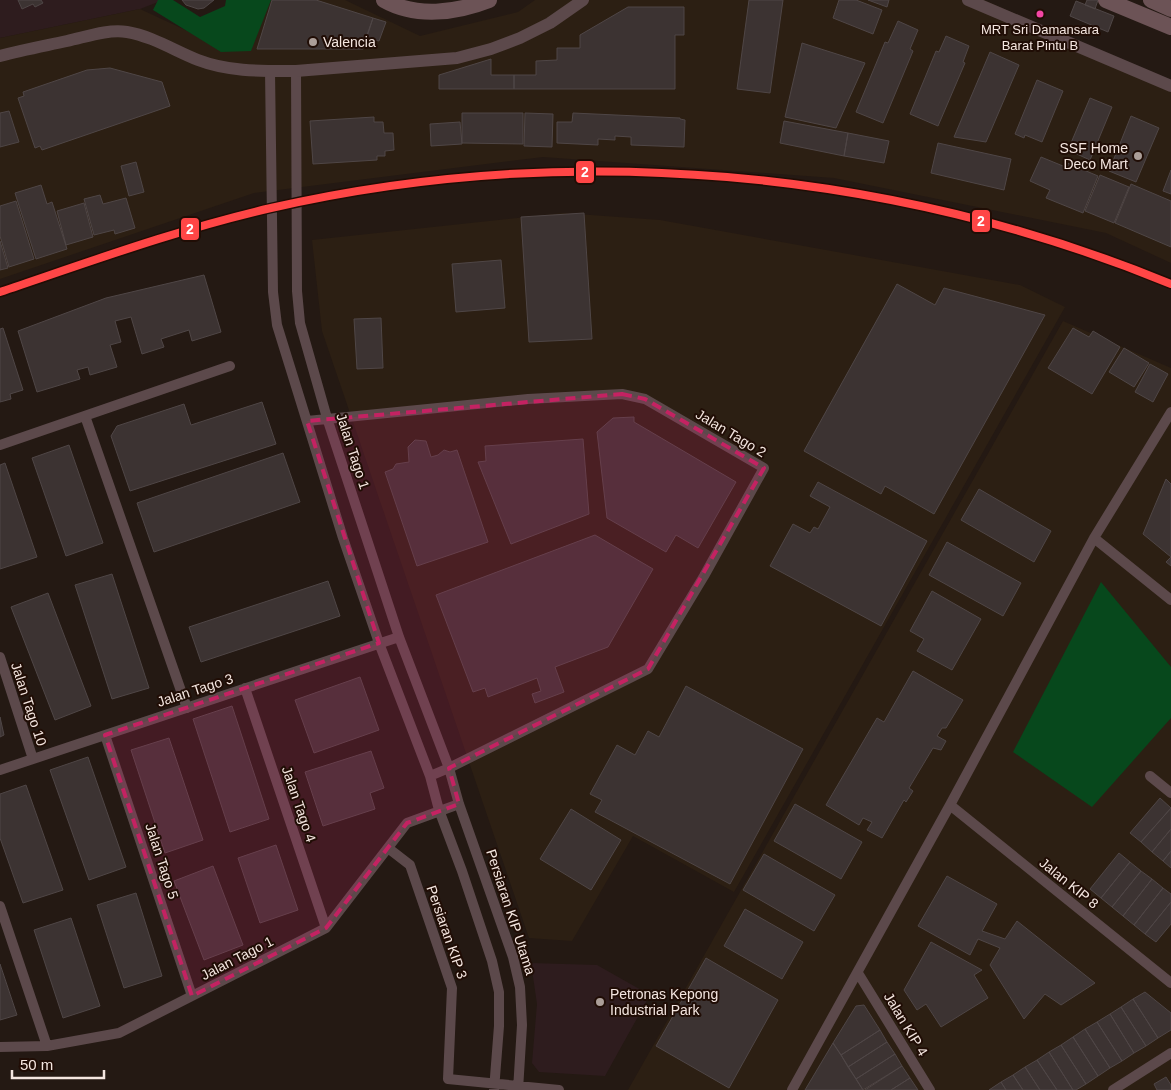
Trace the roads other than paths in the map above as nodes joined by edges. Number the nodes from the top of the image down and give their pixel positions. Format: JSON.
{"nodes":[{"id":1,"x":384,"y":0,"type":"edge"},
{"id":2,"x":488,"y":0,"type":"edge"},
{"id":3,"x":583,"y":0,"type":"edge"},
{"id":4,"x":968,"y":0,"type":"edge"},
{"id":5,"x":1106,"y":0,"type":"edge"},
{"id":6,"x":1151,"y":0,"type":"edge"},
{"id":7,"x":1171,"y":8,"type":"edge"},
{"id":8,"x":1171,"y":27,"type":"edge"},
{"id":9,"x":0,"y":56,"type":"edge"},
{"id":10,"x":270,"y":71,"type":"junction"},
{"id":11,"x":296,"y":71,"type":"junction"},
{"id":12,"x":1171,"y":86,"type":"edge"},
{"id":13,"x":230,"y":366,"type":"dead end"},
{"id":14,"x":1171,"y":412,"type":"edge"},
{"id":15,"x":85,"y":416,"type":"junction"},
{"id":16,"x":327,"y":418,"type":"junction"},
{"id":17,"x":307,"y":421,"type":"junction"},
{"id":18,"x":0,"y":445,"type":"edge"},
{"id":19,"x":1094,"y":538,"type":"junction"},
{"id":20,"x":1171,"y":600,"type":"edge"},
{"id":21,"x":399,"y":637,"type":"junction"},
{"id":22,"x":380,"y":643,"type":"junction"},
{"id":23,"x":0,"y":657,"type":"edge"},
{"id":24,"x":245,"y":688,"type":"junction"},
{"id":25,"x":187,"y":708,"type":"junction"},
{"id":26,"x":106,"y":735,"type":"junction"},
{"id":27,"x":32,"y":759,"type":"junction"},
{"id":28,"x":449,"y":768,"type":"junction"},
{"id":29,"x":0,"y":770,"type":"edge"},
{"id":30,"x":430,"y":776,"type":"junction"},
{"id":31,"x":1150,"y":776,"type":"dead end"},
{"id":32,"x":1171,"y":793,"type":"edge"},
{"id":33,"x":459,"y":804,"type":"junction"},
{"id":34,"x":950,"y":805,"type":"junction"},
{"id":35,"x":439,"y":810,"type":"junction"},
{"id":36,"x":388,"y":848,"type":"junction"},
{"id":37,"x":0,"y":906,"type":"edge"},
{"id":38,"x":326,"y":928,"type":"junction"},
{"id":39,"x":858,"y":973,"type":"junction"},
{"id":40,"x":1171,"y":983,"type":"edge"},
{"id":41,"x":192,"y":996,"type":"junction"},
{"id":42,"x":47,"y":1046,"type":"junction"},
{"id":43,"x":0,"y":1047,"type":"edge"},
{"id":44,"x":1171,"y":1053,"type":"edge"},
{"id":45,"x":494,"y":1087,"type":"edge"},
{"id":46,"x":518,"y":1088,"type":"edge"},
{"id":47,"x":559,"y":1090,"type":"edge"},
{"id":48,"x":792,"y":1090,"type":"edge"},
{"id":49,"x":930,"y":1090,"type":"edge"},
{"id":50,"x":1113,"y":1090,"type":"edge"}],
"edges":[{"from":1,"to":2,"type":"highway"},
{"from":3,"to":11,"type":"street"},
{"from":4,"to":12,"type":"street"},
{"from":5,"to":8,"type":"highway"},
{"from":6,"to":7,"type":"highway"},
{"from":9,"to":10,"type":"street"},
{"from":10,"to":11,"type":"street"},
{"from":10,"to":17,"type":"street"},
{"from":11,"to":16,"type":"street","name":"Jalan Tago 1"},
{"from":13,"to":15,"type":"street"},
{"from":14,"to":19,"type":"street"},
{"from":15,"to":18,"type":"street"},
{"from":15,"to":25,"type":"street"},
{"from":16,"to":17,"type":"street","name":"Jalan Tago 2"},
{"from":16,"to":21,"type":"street","name":"Jalan Tago 1"},
{"from":16,"to":28,"type":"street","name":"Jalan Tago 2"},
{"from":17,"to":22,"type":"street"},
{"from":19,"to":20,"type":"street"},
{"from":19,"to":34,"type":"street"},
{"from":21,"to":22,"type":"street","name":"Jalan Tago 3"},
{"from":21,"to":28,"type":"street","name":"Jalan Tago 1"},
{"from":22,"to":24,"type":"street","name":"Jalan Tago 3"},
{"from":22,"to":30,"type":"street"},
{"from":23,"to":27,"type":"street","name":"Jalan Tago 10"},
{"from":24,"to":25,"type":"street","name":"Jalan Tago 3"},
{"from":24,"to":38,"type":"street","name":"Jalan Tago 4"},
{"from":25,"to":26,"type":"street","name":"Jalan Tago 3"},
{"from":26,"to":27,"type":"street","name":"Jalan Tago 3"},
{"from":26,"to":41,"type":"street","name":"Jalan Tago 5"},
{"from":27,"to":29,"type":"street","name":"Jalan Tago 3"},
{"from":28,"to":30,"type":"street","name":"Jalan Tago 2"},
{"from":28,"to":33,"type":"street","name":"Jalan Tago 1"},
{"from":30,"to":35,"type":"street"},
{"from":31,"to":32,"type":"street"},
{"from":33,"to":35,"type":"street","name":"Jalan Tago 1"},
{"from":33,"to":46,"type":"street","name":"Persiaran KIP Utama"},
{"from":34,"to":39,"type":"street"},
{"from":34,"to":40,"type":"street","name":"Jalan KIP 8"},
{"from":35,"to":36,"type":"street","name":"Jalan Tago 1"},
{"from":35,"to":45,"type":"street"},
{"from":36,"to":38,"type":"street","name":"Jalan Tago 1"},
{"from":36,"to":45,"type":"street","name":"Persiaran KIP 3"},
{"from":37,"to":42,"type":"street"},
{"from":38,"to":41,"type":"street","name":"Jalan Tago 1"},
{"from":39,"to":48,"type":"street"},
{"from":39,"to":49,"type":"street","name":"Jalan KIP 4"},
{"from":41,"to":42,"type":"street","name":"Jalan Tago 1"},
{"from":42,"to":43,"type":"street","name":"Jalan Tago 1"},
{"from":44,"to":50,"type":"street"},
{"from":45,"to":46,"type":"street"},
{"from":46,"to":47,"type":"street"}]}
